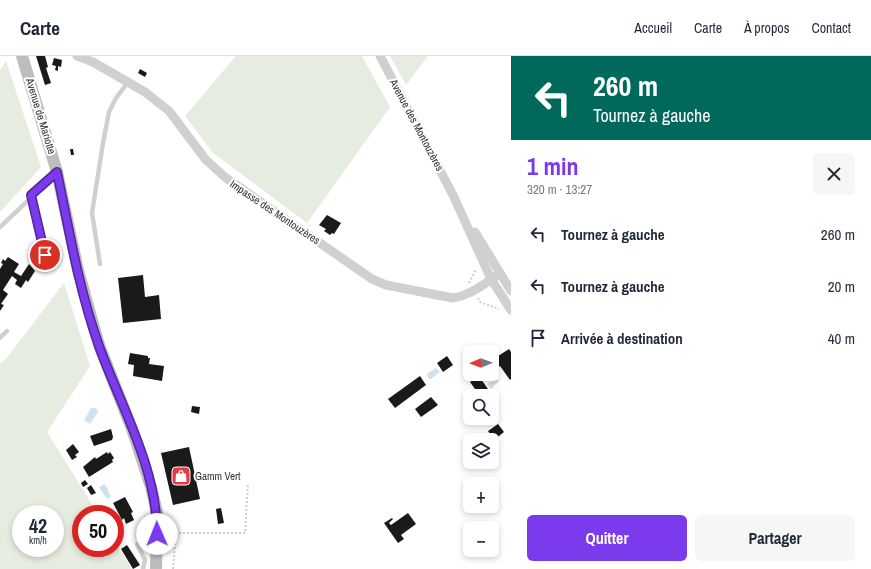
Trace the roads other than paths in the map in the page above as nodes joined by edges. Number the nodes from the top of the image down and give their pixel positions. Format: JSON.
{"nodes":[{"id":1,"x":22,"y":56,"type":"edge"},
{"id":2,"x":77,"y":56,"type":"edge"},
{"id":3,"x":380,"y":56,"type":"edge"},
{"id":4,"x":129,"y":81,"type":"junction"},
{"id":5,"x":57,"y":172,"type":"junction"},
{"id":6,"x":31,"y":195,"type":"junction"},
{"id":7,"x":453,"y":195,"type":"junction"},
{"id":8,"x":0,"y":227,"type":"edge"},
{"id":9,"x":45,"y":255,"type":"dead end"},
{"id":10,"x":100,"y":264,"type":"dead end"},
{"id":11,"x":500,"y":274,"type":"junction"},
{"id":12,"x":491,"y":279,"type":"junction"},
{"id":13,"x":511,"y":291,"type":"edge"},
{"id":14,"x":511,"y":310,"type":"edge"},
{"id":15,"x":7,"y":331,"type":"dead end"},
{"id":16,"x":0,"y":338,"type":"edge"},
{"id":17,"x":137,"y":544,"type":"dead end"},
{"id":18,"x":143,"y":569,"type":"edge"},
{"id":19,"x":156,"y":569,"type":"edge"}],
"edges":[{"from":1,"to":5,"type":"main road","name":"Avenue de Mariotte"},
{"from":2,"to":4,"type":"street","name":"Impasse des Montouzères"},
{"from":3,"to":7,"type":"street","name":"Avenue des Montouzères"},
{"from":4,"to":10,"type":"lane"},
{"from":4,"to":12,"type":"street","name":"Impasse des Montouzères"},
{"from":5,"to":6,"type":"lane"},
{"from":5,"to":19,"type":"main road","name":"Avenue de Mariotte"},
{"from":6,"to":8,"type":"lane"},
{"from":6,"to":9,"type":"lane"},
{"from":7,"to":11,"type":"street","name":"Avenue des Montouzères"},
{"from":7,"to":12,"type":"street","name":"Avenue des Montouzères"},
{"from":11,"to":12,"type":"street","name":"Impasse des Montouzères"},
{"from":11,"to":13,"type":"street","name":"Avenue des Montouzères"},
{"from":12,"to":14,"type":"street","name":"Avenue des Montouzères"},
{"from":15,"to":16,"type":"lane"},
{"from":17,"to":18,"type":"lane"}]}
